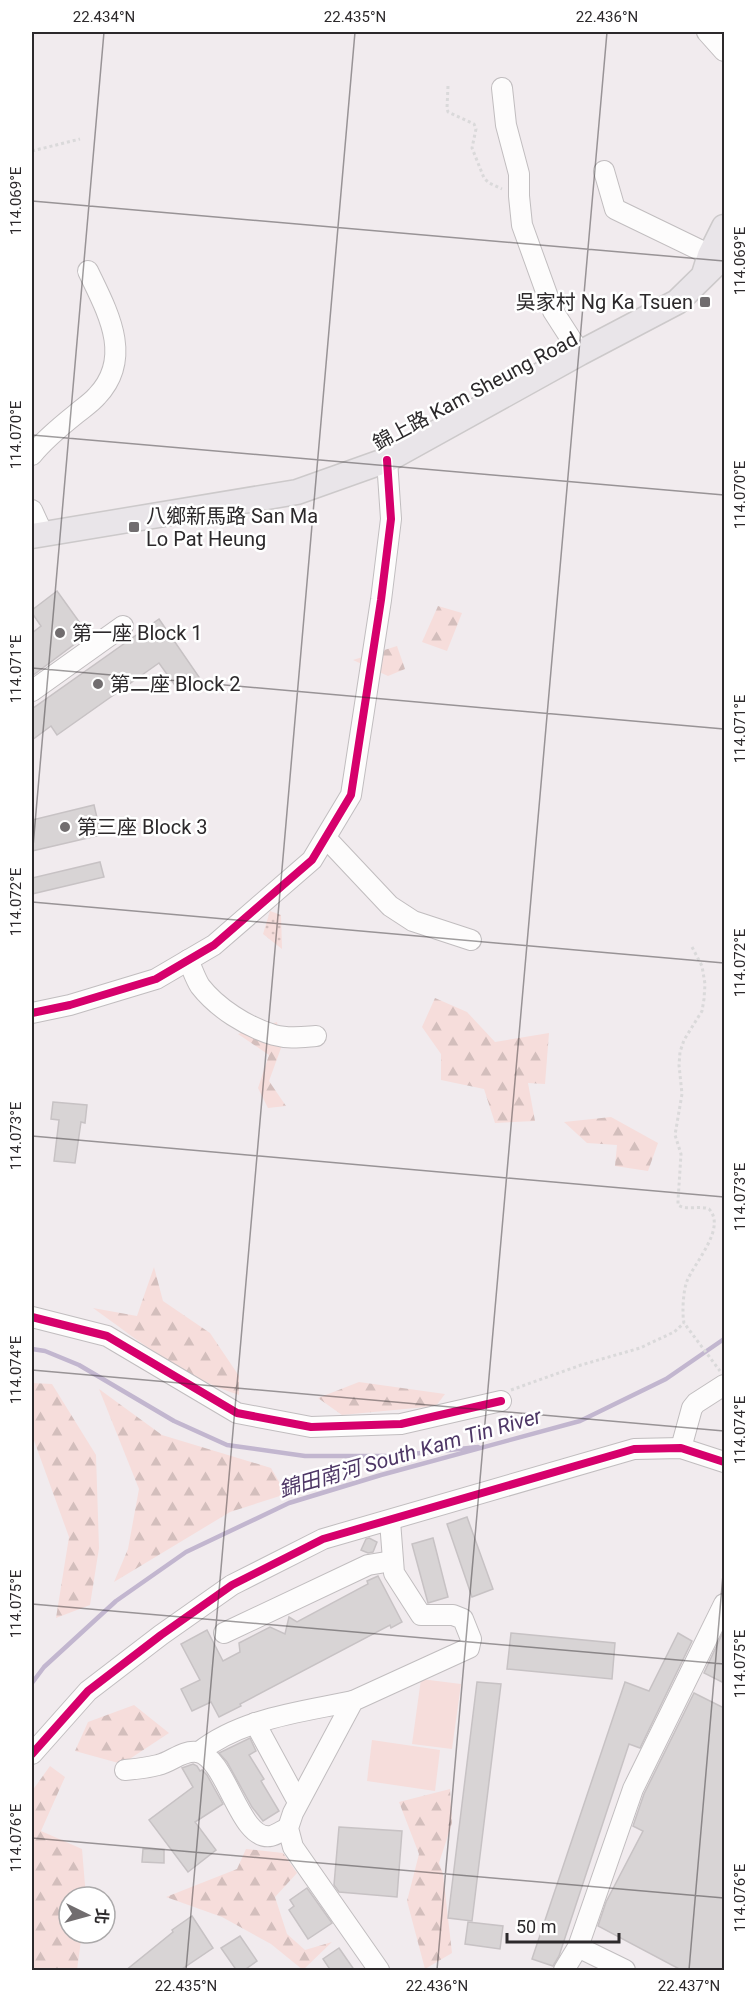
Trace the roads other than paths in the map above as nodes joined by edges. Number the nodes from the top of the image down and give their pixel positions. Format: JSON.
{"nodes":[{"id":1,"x":707,"y":32,"type":"edge"},
{"id":2,"x":724,"y":51,"type":"edge"},
{"id":3,"x":502,"y":88,"type":"dead end"},
{"id":4,"x":603,"y":171,"type":"dead end"},
{"id":5,"x":724,"y":227,"type":"edge"},
{"id":6,"x":713,"y":262,"type":"edge"},
{"id":7,"x":88,"y":271,"type":"dead end"},
{"id":8,"x":580,"y":353,"type":"junction"},
{"id":9,"x":32,"y":455,"type":"edge"},
{"id":10,"x":387,"y":460,"type":"junction"},
{"id":11,"x":32,"y":510,"type":"edge"},
{"id":12,"x":37,"y":535,"type":"edge"},
{"id":13,"x":123,"y":626,"type":"dead end"},
{"id":14,"x":32,"y":691,"type":"edge"},
{"id":15,"x":326,"y":838,"type":"junction"},
{"id":16,"x":471,"y":940,"type":"dead end"},
{"id":17,"x":188,"y":960,"type":"junction"},
{"id":18,"x":32,"y":1013,"type":"edge"},
{"id":19,"x":316,"y":1036,"type":"dead end"},
{"id":20,"x":32,"y":1317,"type":"edge"},
{"id":21,"x":724,"y":1385,"type":"edge"},
{"id":22,"x":501,"y":1401,"type":"road end"},
{"id":23,"x":681,"y":1448,"type":"junction"},
{"id":24,"x":724,"y":1462,"type":"edge"},
{"id":25,"x":390,"y":1521,"type":"junction"},
{"id":26,"x":392,"y":1561,"type":"junction"},
{"id":27,"x":724,"y":1604,"type":"edge"},
{"id":28,"x":224,"y":1633,"type":"dead end"},
{"id":29,"x":353,"y":1701,"type":"junction"},
{"id":30,"x":255,"y":1723,"type":"junction"},
{"id":31,"x":199,"y":1752,"type":"junction"},
{"id":32,"x":32,"y":1754,"type":"edge"},
{"id":33,"x":125,"y":1770,"type":"dead end"},
{"id":34,"x":298,"y":1802,"type":"junction"},
{"id":35,"x":288,"y":1828,"type":"junction"},
{"id":36,"x":578,"y":1947,"type":"junction"},
{"id":37,"x":379,"y":1971,"type":"edge"},
{"id":38,"x":564,"y":1971,"type":"edge"},
{"id":39,"x":625,"y":1971,"type":"edge"}],
"edges":[{"from":1,"to":2,"type":"street"},
{"from":3,"to":8,"type":"street"},
{"from":4,"to":6,"type":"street"},
{"from":5,"to":6,"type":"main road","name":"錦上路 Kam Sheung Road"},
{"from":6,"to":8,"type":"main road","name":"錦上路 Kam Sheung Road"},
{"from":7,"to":9,"type":"street"},
{"from":8,"to":10,"type":"main road","name":"錦上路 Kam Sheung Road"},
{"from":10,"to":12,"type":"main road","name":"錦上路 Kam Sheung Road"},
{"from":10,"to":15,"type":"street"},
{"from":11,"to":12,"type":"street"},
{"from":13,"to":14,"type":"street"},
{"from":15,"to":16,"type":"street"},
{"from":15,"to":17,"type":"street"},
{"from":17,"to":18,"type":"street"},
{"from":17,"to":19,"type":"street"},
{"from":20,"to":22,"type":"street"},
{"from":21,"to":23,"type":"street"},
{"from":23,"to":24,"type":"street"},
{"from":23,"to":25,"type":"street"},
{"from":25,"to":26,"type":"street"},
{"from":25,"to":32,"type":"street"},
{"from":26,"to":28,"type":"street"},
{"from":26,"to":29,"type":"street"},
{"from":27,"to":36,"type":"street"},
{"from":29,"to":30,"type":"street"},
{"from":29,"to":34,"type":"street"},
{"from":30,"to":31,"type":"street"},
{"from":30,"to":34,"type":"street"},
{"from":31,"to":33,"type":"street"},
{"from":31,"to":35,"type":"street"},
{"from":34,"to":35,"type":"street"},
{"from":35,"to":37,"type":"street"},
{"from":36,"to":38,"type":"street"},
{"from":36,"to":39,"type":"street"}]}
